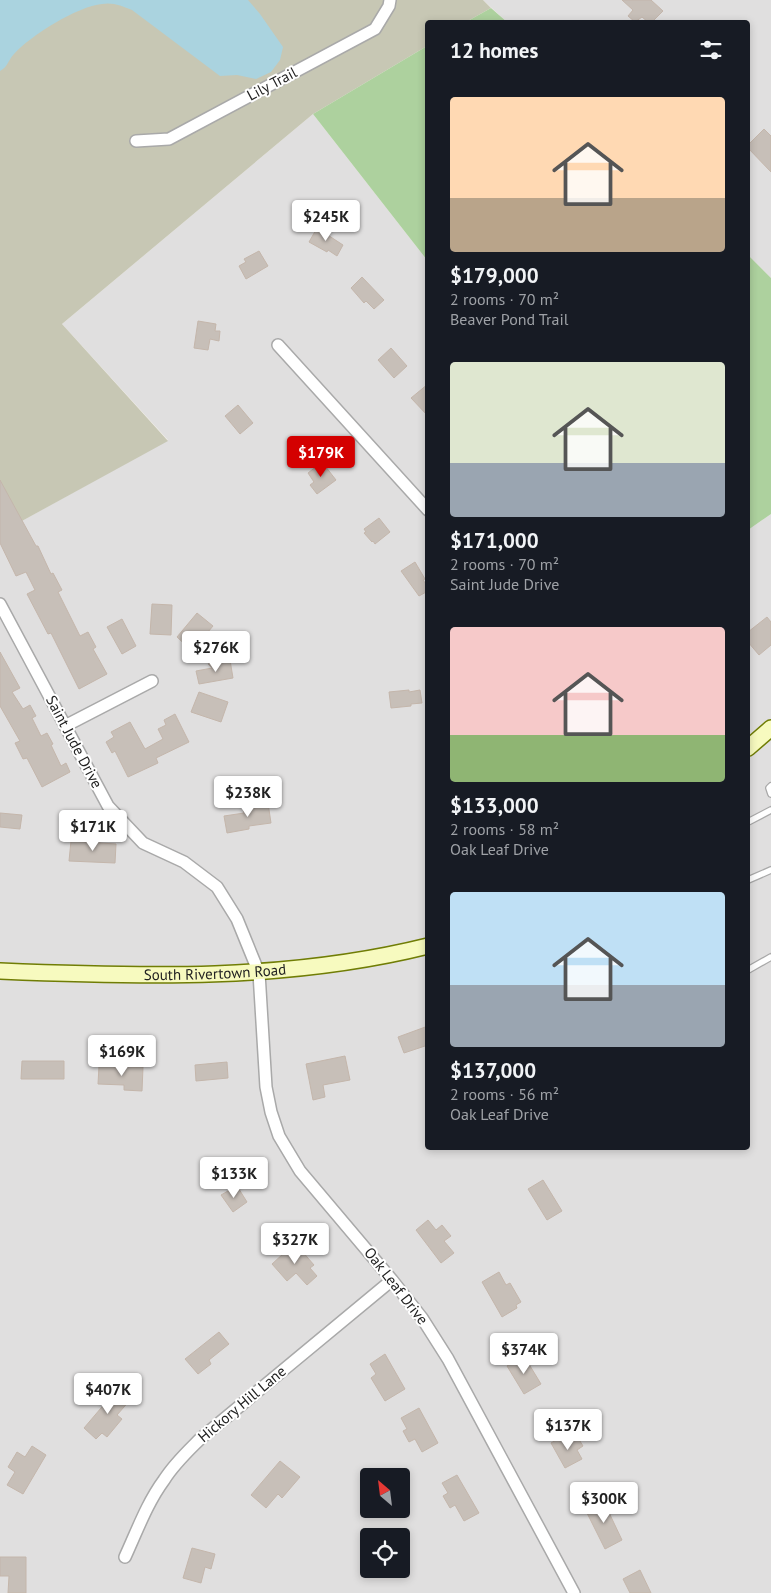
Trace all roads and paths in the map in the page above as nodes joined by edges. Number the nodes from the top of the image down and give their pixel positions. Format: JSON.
{"nodes":[{"id":1,"x":390,"y":0,"type":"edge"},
{"id":2,"x":136,"y":141,"type":"dead end"},
{"id":3,"x":278,"y":345,"type":"dead end"},
{"id":4,"x":425,"y":507,"type":"edge"},
{"id":5,"x":0,"y":604,"type":"edge"},
{"id":6,"x":152,"y":681,"type":"dead end"},
{"id":7,"x":66,"y":726,"type":"junction"},
{"id":8,"x":771,"y":728,"type":"edge"},
{"id":9,"x":750,"y":746,"type":"edge"},
{"id":10,"x":771,"y":786,"type":"edge"},
{"id":11,"x":771,"y":794,"type":"edge"},
{"id":12,"x":771,"y":810,"type":"edge"},
{"id":13,"x":750,"y":821,"type":"edge"},
{"id":14,"x":771,"y":870,"type":"edge"},
{"id":15,"x":750,"y":879,"type":"edge"},
{"id":16,"x":425,"y":947,"type":"edge"},
{"id":17,"x":771,"y":958,"type":"edge"},
{"id":18,"x":750,"y":969,"type":"edge"},
{"id":19,"x":0,"y":971,"type":"edge"},
{"id":20,"x":259,"y":973,"type":"junction"},
{"id":21,"x":392,"y":1280,"type":"junction"},
{"id":22,"x":125,"y":1557,"type":"dead end"},
{"id":23,"x":574,"y":1593,"type":"edge"}],
"edges":[{"from":1,"to":2,"type":"street","name":"Lily Trail"},
{"from":3,"to":4,"type":"street"},
{"from":5,"to":7,"type":"street","name":"Saint Jude Drive"},
{"from":6,"to":7,"type":"street"},
{"from":7,"to":20,"type":"street","name":"Saint Jude Drive"},
{"from":8,"to":9,"type":"main road"},
{"from":10,"to":11,"type":"lane"},
{"from":12,"to":13,"type":"lane"},
{"from":14,"to":15,"type":"lane"},
{"from":16,"to":20,"type":"main road","name":"South Rivertown Road"},
{"from":17,"to":18,"type":"lane"},
{"from":19,"to":20,"type":"main road","name":"South Rivertown Road"},
{"from":20,"to":21,"type":"street","name":"Oak Leaf Drive"},
{"from":21,"to":22,"type":"street","name":"Hickory Hill Lane"},
{"from":21,"to":23,"type":"street","name":"Oak Leaf Drive"}]}
